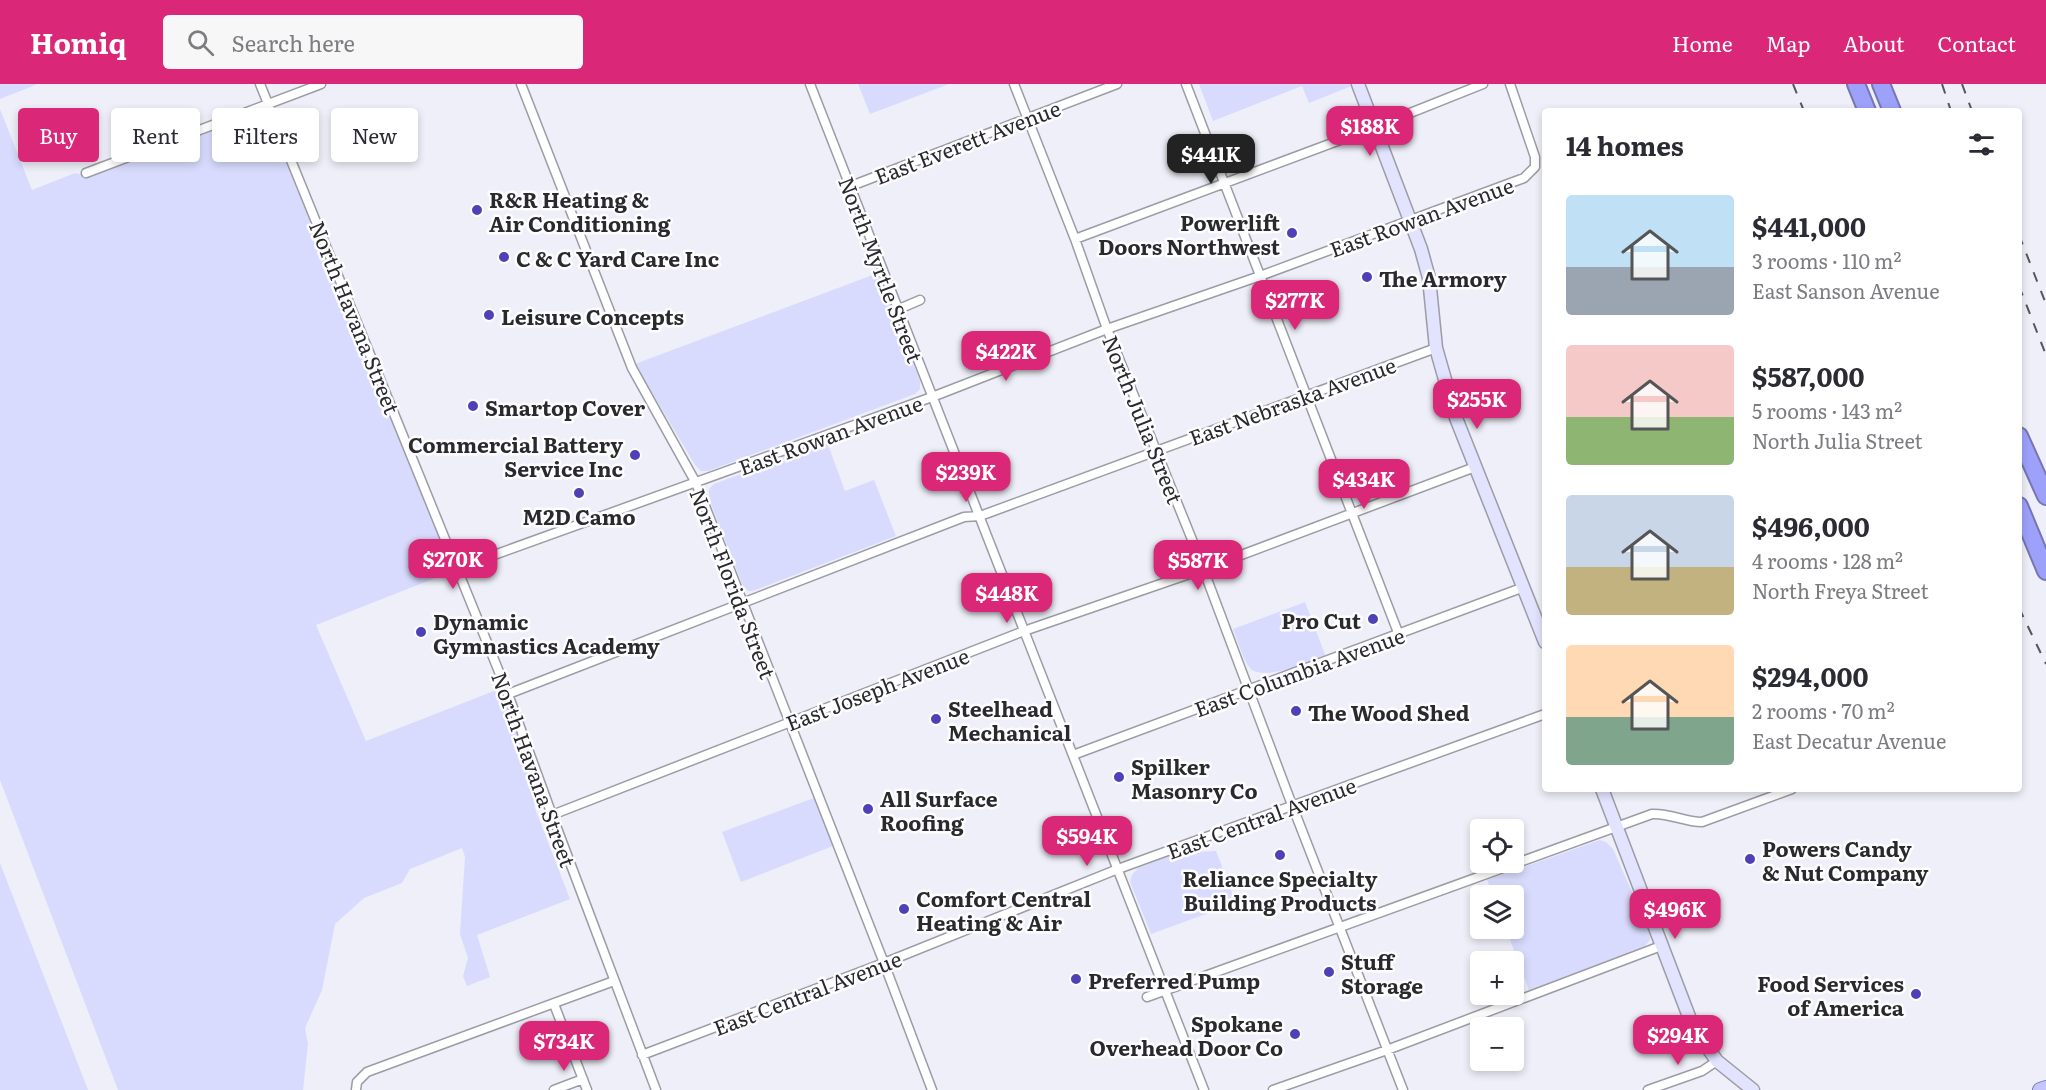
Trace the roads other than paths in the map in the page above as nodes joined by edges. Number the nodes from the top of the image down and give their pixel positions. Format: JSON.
{"nodes":[{"id":1,"x":260,"y":84,"type":"edge"},
{"id":2,"x":321,"y":84,"type":"edge"},
{"id":3,"x":521,"y":84,"type":"edge"},
{"id":4,"x":810,"y":84,"type":"edge"},
{"id":5,"x":1014,"y":84,"type":"edge"},
{"id":6,"x":1116,"y":84,"type":"edge"},
{"id":7,"x":1186,"y":84,"type":"edge"},
{"id":8,"x":1358,"y":84,"type":"edge"},
{"id":9,"x":1483,"y":84,"type":"edge"},
{"id":10,"x":1510,"y":84,"type":"edge"},
{"id":11,"x":1856,"y":84,"type":"edge"},
{"id":12,"x":1881,"y":84,"type":"edge"},
{"id":13,"x":269,"y":103,"type":"junction"},
{"id":14,"x":1866,"y":108,"type":"edge"},
{"id":15,"x":1891,"y":108,"type":"edge"},
{"id":16,"x":1028,"y":118,"type":"junction"},
{"id":17,"x":1375,"y":127,"type":"junction"},
{"id":18,"x":86,"y":173,"type":"dead end"},
{"id":19,"x":1224,"y":183,"type":"junction"},
{"id":20,"x":850,"y":186,"type":"junction"},
{"id":21,"x":1410,"y":220,"type":"junction"},
{"id":22,"x":1075,"y":239,"type":"junction"},
{"id":23,"x":1260,"y":276,"type":"junction"},
{"id":24,"x":920,"y":300,"type":"dead end"},
{"id":25,"x":898,"y":309,"type":"junction"},
{"id":26,"x":1107,"y":329,"type":"junction"},
{"id":27,"x":1436,"y":348,"type":"junction"},
{"id":28,"x":1306,"y":395,"type":"junction"},
{"id":29,"x":932,"y":397,"type":"junction"},
{"id":30,"x":2022,"y":443,"type":"edge"},
{"id":31,"x":1156,"y":450,"type":"junction"},
{"id":32,"x":1475,"y":467,"type":"junction"},
{"id":33,"x":696,"y":483,"type":"junction"},
{"id":34,"x":2046,"y":496,"type":"edge"},
{"id":35,"x":1351,"y":513,"type":"junction"},
{"id":36,"x":2022,"y":513,"type":"edge"},
{"id":37,"x":980,"y":516,"type":"junction"},
{"id":38,"x":458,"y":568,"type":"junction"},
{"id":39,"x":1204,"y":569,"type":"junction"},
{"id":40,"x":2046,"y":570,"type":"edge"},
{"id":41,"x":1524,"y":587,"type":"junction"},
{"id":42,"x":742,"y":603,"type":"junction"},
{"id":43,"x":1024,"y":631,"type":"junction"},
{"id":44,"x":1399,"y":634,"type":"junction"},
{"id":45,"x":1542,"y":634,"type":"edge"},
{"id":46,"x":1249,"y":689,"type":"junction"},
{"id":47,"x":508,"y":694,"type":"junction"},
{"id":48,"x":1542,"y":715,"type":"edge"},
{"id":49,"x":789,"y":723,"type":"junction"},
{"id":50,"x":1073,"y":755,"type":"junction"},
{"id":51,"x":1603,"y":792,"type":"edge"},
{"id":52,"x":1784,"y":792,"type":"edge"},
{"id":53,"x":1292,"y":805,"type":"junction"},
{"id":54,"x":552,"y":816,"type":"junction"},
{"id":55,"x":1616,"y":827,"type":"junction"},
{"id":56,"x":1118,"y":869,"type":"junction"},
{"id":57,"x":1340,"y":926,"type":"junction"},
{"id":58,"x":1661,"y":946,"type":"junction"},
{"id":59,"x":884,"y":963,"type":"junction"},
{"id":60,"x":614,"y":981,"type":"junction"},
{"id":61,"x":1166,"y":991,"type":"junction"},
{"id":62,"x":1147,"y":997,"type":"dead end"},
{"id":63,"x":554,"y":1004,"type":"junction"},
{"id":64,"x":1387,"y":1050,"type":"junction"},
{"id":65,"x":642,"y":1055,"type":"junction"},
{"id":66,"x":1717,"y":1061,"type":"junction"},
{"id":67,"x":583,"y":1079,"type":"junction"},
{"id":68,"x":356,"y":1086,"type":"edge"},
{"id":69,"x":2046,"y":1088,"type":"edge"},
{"id":70,"x":554,"y":1090,"type":"edge"},
{"id":71,"x":587,"y":1090,"type":"edge"},
{"id":72,"x":656,"y":1090,"type":"edge"},
{"id":73,"x":932,"y":1090,"type":"edge"},
{"id":74,"x":1204,"y":1090,"type":"edge"},
{"id":75,"x":1273,"y":1090,"type":"edge"},
{"id":76,"x":1403,"y":1090,"type":"edge"},
{"id":77,"x":1648,"y":1090,"type":"edge"},
{"id":78,"x":1753,"y":1090,"type":"edge"},
{"id":79,"x":2040,"y":1090,"type":"edge"}],
"edges":[{"from":1,"to":13,"type":"street","name":"North Havana Street"},
{"from":2,"to":13,"type":"street"},
{"from":3,"to":33,"type":"street","name":"North Florida Street"},
{"from":4,"to":20,"type":"street","name":"North Myrtle Street"},
{"from":5,"to":16,"type":"street","name":"North Julia Street"},
{"from":6,"to":16,"type":"street","name":"East Everett Avenue"},
{"from":7,"to":19,"type":"street"},
{"from":8,"to":17,"type":"street"},
{"from":9,"to":17,"type":"street"},
{"from":10,"to":21,"type":"street","name":"East Rowan Avenue"},
{"from":11,"to":14,"type":"highway"},
{"from":12,"to":15,"type":"highway"},
{"from":13,"to":18,"type":"street"},
{"from":13,"to":38,"type":"street","name":"North Havana Street"},
{"from":16,"to":20,"type":"street","name":"East Everett Avenue"},
{"from":16,"to":22,"type":"street","name":"North Julia Street"},
{"from":17,"to":19,"type":"street"},
{"from":17,"to":21,"type":"street"},
{"from":19,"to":22,"type":"street"},
{"from":19,"to":23,"type":"street"},
{"from":20,"to":25,"type":"street","name":"North Myrtle Street"},
{"from":21,"to":23,"type":"street","name":"East Rowan Avenue"},
{"from":21,"to":27,"type":"street"},
{"from":22,"to":26,"type":"street","name":"North Julia Street"},
{"from":23,"to":26,"type":"street","name":"East Rowan Avenue"},
{"from":23,"to":28,"type":"street"},
{"from":24,"to":25,"type":"street"},
{"from":25,"to":29,"type":"street","name":"North Myrtle Street"},
{"from":26,"to":29,"type":"street","name":"East Rowan Avenue"},
{"from":26,"to":31,"type":"street","name":"North Julia Street"},
{"from":27,"to":28,"type":"street","name":"East Nebraska Avenue"},
{"from":27,"to":32,"type":"street"},
{"from":28,"to":31,"type":"street","name":"East Nebraska Avenue"},
{"from":28,"to":35,"type":"street"},
{"from":29,"to":33,"type":"street","name":"East Rowan Avenue"},
{"from":29,"to":37,"type":"street","name":"North Myrtle Street"},
{"from":30,"to":34,"type":"highway"},
{"from":31,"to":37,"type":"street","name":"East Nebraska Avenue"},
{"from":31,"to":39,"type":"street","name":"North Julia Street"},
{"from":32,"to":35,"type":"street","name":"East Joseph Avenue"},
{"from":32,"to":41,"type":"street"},
{"from":33,"to":38,"type":"street","name":"East Rowan Avenue"},
{"from":33,"to":42,"type":"street","name":"North Florida Street"},
{"from":35,"to":39,"type":"street","name":"East Joseph Avenue"},
{"from":35,"to":44,"type":"street"},
{"from":36,"to":40,"type":"highway"},
{"from":37,"to":42,"type":"street","name":"East Nebraska Avenue"},
{"from":37,"to":43,"type":"street","name":"North Myrtle Street"},
{"from":38,"to":47,"type":"street","name":"North Havana Street"},
{"from":39,"to":43,"type":"street","name":"East Joseph Avenue"},
{"from":39,"to":46,"type":"street","name":"North Julia Street"},
{"from":41,"to":44,"type":"street","name":"East Columbia Avenue"},
{"from":41,"to":45,"type":"street"},
{"from":42,"to":47,"type":"street","name":"East Nebraska Avenue"},
{"from":42,"to":49,"type":"street","name":"North Florida Street"},
{"from":43,"to":49,"type":"street","name":"East Joseph Avenue"},
{"from":43,"to":50,"type":"street","name":"North Myrtle Street"},
{"from":44,"to":46,"type":"street","name":"East Columbia Avenue"},
{"from":46,"to":50,"type":"street","name":"East Columbia Avenue"},
{"from":46,"to":53,"type":"street","name":"North Julia Street"},
{"from":47,"to":54,"type":"street","name":"North Havana Street"},
{"from":48,"to":53,"type":"street","name":"East Central Avenue"},
{"from":49,"to":54,"type":"street","name":"East Joseph Avenue"},
{"from":49,"to":59,"type":"street","name":"North Florida Street"},
{"from":50,"to":56,"type":"street","name":"North Myrtle Street"},
{"from":51,"to":55,"type":"street"},
{"from":52,"to":55,"type":"street"},
{"from":53,"to":56,"type":"street","name":"East Central Avenue"},
{"from":53,"to":57,"type":"street","name":"North Julia Street"},
{"from":54,"to":60,"type":"street","name":"North Havana Street"},
{"from":55,"to":57,"type":"street"},
{"from":55,"to":58,"type":"street"},
{"from":56,"to":59,"type":"street","name":"East Central Avenue"},
{"from":56,"to":61,"type":"street","name":"North Myrtle Street"},
{"from":57,"to":61,"type":"street"},
{"from":57,"to":64,"type":"street","name":"North Julia Street"},
{"from":58,"to":64,"type":"street"},
{"from":58,"to":66,"type":"street"},
{"from":59,"to":65,"type":"street","name":"East Central Avenue"},
{"from":59,"to":73,"type":"street","name":"North Florida Street"},
{"from":60,"to":63,"type":"street"},
{"from":60,"to":65,"type":"street","name":"North Havana Street"},
{"from":61,"to":62,"type":"street"},
{"from":61,"to":74,"type":"street","name":"North Myrtle Street"},
{"from":63,"to":67,"type":"street"},
{"from":63,"to":68,"type":"street"},
{"from":64,"to":75,"type":"street"},
{"from":64,"to":76,"type":"street","name":"North Julia Street"},
{"from":65,"to":72,"type":"street","name":"North Havana Street"},
{"from":66,"to":77,"type":"street"},
{"from":66,"to":78,"type":"street"},
{"from":67,"to":70,"type":"street"},
{"from":67,"to":71,"type":"street"},
{"from":69,"to":79,"type":"main road"}]}
